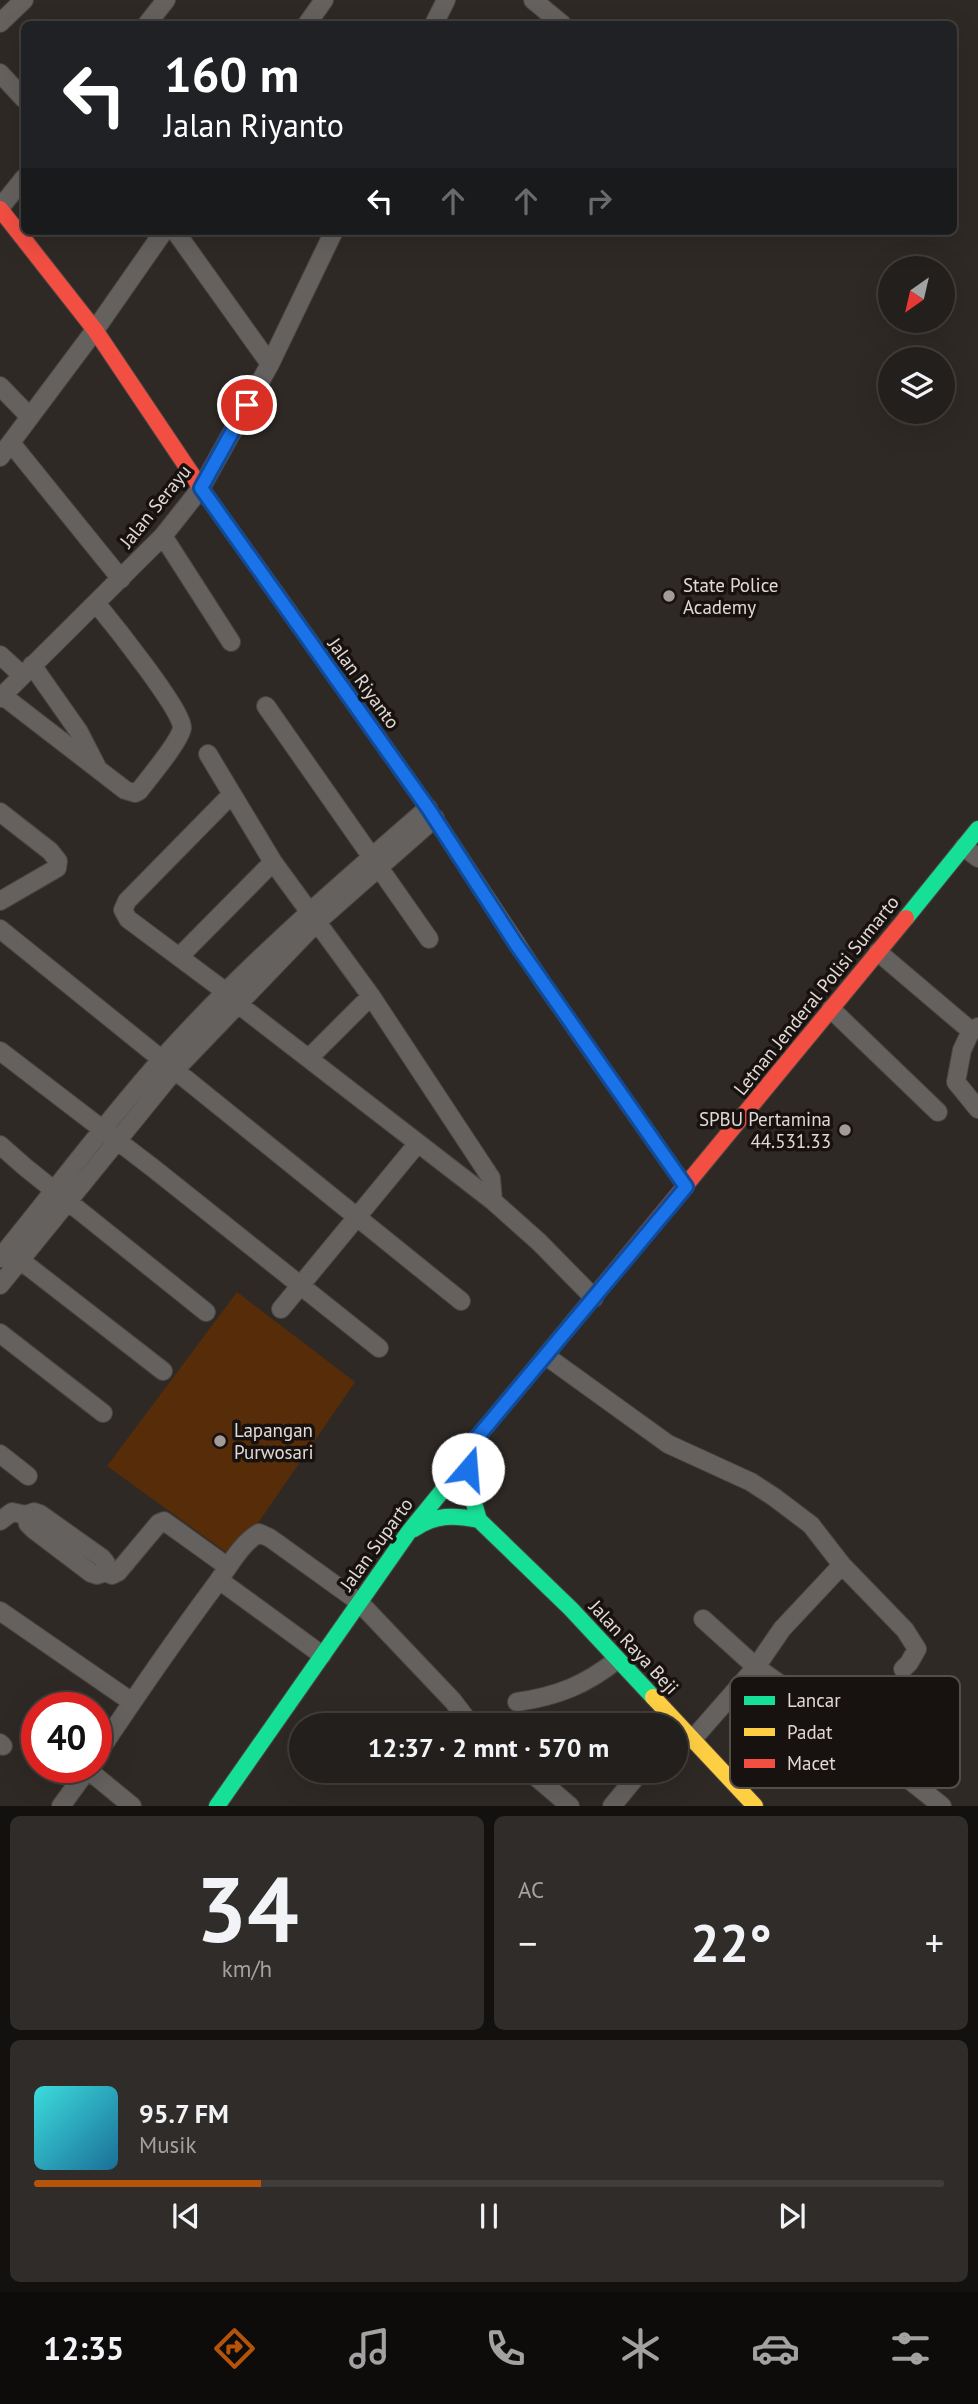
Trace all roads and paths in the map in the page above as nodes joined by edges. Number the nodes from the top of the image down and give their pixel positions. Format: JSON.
{"nodes":[{"id":1,"x":24,"y":0,"type":"edge"},
{"id":2,"x":166,"y":0,"type":"edge"},
{"id":3,"x":324,"y":0,"type":"edge"},
{"id":4,"x":533,"y":0,"type":"edge"},
{"id":5,"x":149,"y":21,"type":"edge"},
{"id":6,"x":309,"y":21,"type":"edge"},
{"id":7,"x":558,"y":21,"type":"edge"},
{"id":8,"x":0,"y":23,"type":"edge"},
{"id":9,"x":0,"y":73,"type":"edge"},
{"id":10,"x":21,"y":96,"type":"edge"},
{"id":11,"x":21,"y":182,"type":"edge"},
{"id":12,"x":0,"y":208,"type":"edge"},
{"id":13,"x":21,"y":235,"type":"edge"},
{"id":14,"x":21,"y":235,"type":"edge"},
{"id":15,"x":161,"y":235,"type":"edge"},
{"id":16,"x":179,"y":235,"type":"edge"},
{"id":17,"x":331,"y":239,"type":"edge"},
{"id":18,"x":95,"y":330,"type":"junction"},
{"id":19,"x":270,"y":364,"type":"junction"},
{"id":20,"x":0,"y":386,"type":"edge"},
{"id":21,"x":29,"y":416,"type":"junction"},
{"id":22,"x":5,"y":450,"type":"edge"},
{"id":23,"x":201,"y":488,"type":"junction"},
{"id":24,"x":163,"y":536,"type":"junction"},
{"id":25,"x":121,"y":579,"type":"junction"},
{"id":26,"x":96,"y":603,"type":"junction"},
{"id":27,"x":231,"y":642,"type":"dead end"},
{"id":28,"x":0,"y":655,"type":"edge"},
{"id":29,"x":27,"y":670,"type":"junction"},
{"id":30,"x":1,"y":697,"type":"edge"},
{"id":31,"x":266,"y":706,"type":"dead end"},
{"id":32,"x":208,"y":754,"type":"dead end"},
{"id":33,"x":98,"y":769,"type":"junction"},
{"id":34,"x":232,"y":794,"type":"junction"},
{"id":35,"x":0,"y":811,"type":"edge"},
{"id":36,"x":431,"y":813,"type":"junction"},
{"id":37,"x":978,"y":829,"type":"edge"},
{"id":38,"x":964,"y":846,"type":"junction"},
{"id":39,"x":978,"y":859,"type":"edge"},
{"id":40,"x":274,"y":862,"type":"junction"},
{"id":41,"x":376,"y":862,"type":"junction"},
{"id":42,"x":0,"y":901,"type":"edge"},
{"id":43,"x":313,"y":917,"type":"junction"},
{"id":44,"x":0,"y":929,"type":"edge"},
{"id":45,"x":429,"y":939,"type":"dead end"},
{"id":46,"x":878,"y":952,"type":"junction"},
{"id":47,"x":179,"y":957,"type":"junction"},
{"id":48,"x":371,"y":996,"type":"junction"},
{"id":49,"x":232,"y":998,"type":"junction"},
{"id":50,"x":831,"y":1009,"type":"junction"},
{"id":51,"x":974,"y":1029,"type":"edge"},
{"id":52,"x":0,"y":1051,"type":"edge"},
{"id":53,"x":309,"y":1058,"type":"junction"},
{"id":54,"x":168,"y":1065,"type":"junction"},
{"id":55,"x":978,"y":1109,"type":"edge"},
{"id":56,"x":938,"y":1112,"type":"dead end"},
{"id":57,"x":109,"y":1135,"type":"junction"},
{"id":58,"x":418,"y":1143,"type":"junction"},
{"id":59,"x":0,"y":1145,"type":"edge"},
{"id":60,"x":686,"y":1187,"type":"junction"},
{"id":61,"x":61,"y":1195,"type":"junction"},
{"id":62,"x":493,"y":1201,"type":"junction"},
{"id":63,"x":357,"y":1217,"type":"junction"},
{"id":64,"x":7,"y":1253,"type":"edge"},
{"id":65,"x":0,"y":1285,"type":"edge"},
{"id":66,"x":302,"y":1286,"type":"junction"},
{"id":67,"x":594,"y":1298,"type":"junction"},
{"id":68,"x":461,"y":1301,"type":"dead end"},
{"id":69,"x":281,"y":1309,"type":"dead end"},
{"id":70,"x":206,"y":1312,"type":"dead end"},
{"id":71,"x":0,"y":1333,"type":"edge"},
{"id":72,"x":379,"y":1348,"type":"dead end"},
{"id":73,"x":546,"y":1356,"type":"junction"},
{"id":74,"x":163,"y":1371,"type":"dead end"},
{"id":75,"x":103,"y":1413,"type":"dead end"},
{"id":76,"x":475,"y":1440,"type":"junction"},
{"id":77,"x":0,"y":1454,"type":"edge"},
{"id":78,"x":28,"y":1476,"type":"dead end"},
{"id":79,"x":479,"y":1520,"type":"junction"},
{"id":80,"x":0,"y":1521,"type":"edge"},
{"id":81,"x":408,"y":1534,"type":"junction"},
{"id":82,"x":842,"y":1565,"type":"junction"},
{"id":83,"x":224,"y":1574,"type":"junction"},
{"id":84,"x":359,"y":1602,"type":"junction"},
{"id":85,"x":0,"y":1611,"type":"edge"},
{"id":86,"x":703,"y":1619,"type":"dead end"},
{"id":87,"x":322,"y":1655,"type":"junction"},
{"id":88,"x":617,"y":1660,"type":"junction"},
{"id":89,"x":756,"y":1667,"type":"junction"},
{"id":90,"x":903,"y":1669,"type":"dead end"},
{"id":91,"x":748,"y":1676,"type":"edge"},
{"id":92,"x":769,"y":1676,"type":"edge"},
{"id":93,"x":730,"y":1697,"type":"edge"},
{"id":94,"x":132,"y":1702,"type":"junction"},
{"id":95,"x":517,"y":1702,"type":"dead end"},
{"id":96,"x":462,"y":1713,"type":"edge"},
{"id":97,"x":666,"y":1713,"type":"edge"},
{"id":98,"x":112,"y":1732,"type":"edge"},
{"id":99,"x":688,"y":1736,"type":"edge"},
{"id":100,"x":692,"y":1740,"type":"junction"},
{"id":101,"x":730,"y":1779,"type":"edge"},
{"id":102,"x":77,"y":1783,"type":"edge"},
{"id":103,"x":110,"y":1783,"type":"edge"},
{"id":104,"x":543,"y":1783,"type":"edge"},
{"id":105,"x":631,"y":1783,"type":"edge"},
{"id":106,"x":739,"y":1788,"type":"edge"},
{"id":107,"x":920,"y":1788,"type":"edge"},
{"id":108,"x":61,"y":1805,"type":"edge"},
{"id":109,"x":132,"y":1805,"type":"edge"},
{"id":110,"x":217,"y":1805,"type":"edge"},
{"id":111,"x":570,"y":1805,"type":"edge"},
{"id":112,"x":612,"y":1805,"type":"edge"},
{"id":113,"x":755,"y":1805,"type":"edge"},
{"id":114,"x":942,"y":1805,"type":"edge"}],
"edges":[{"from":1,"to":8,"type":"street"},
{"from":2,"to":5,"type":"street"},
{"from":3,"to":6,"type":"street"},
{"from":4,"to":7,"type":"street"},
{"from":9,"to":10,"type":"street"},
{"from":11,"to":12,"type":"street"},
{"from":12,"to":13,"type":"street","name":"Jalan Riyanto"},
{"from":14,"to":18,"type":"street","name":"Jalan Riyanto"},
{"from":15,"to":18,"type":"street"},
{"from":16,"to":19,"type":"street"},
{"from":17,"to":19,"type":"street","name":"Jalan Serayu"},
{"from":18,"to":21,"type":"street"},
{"from":18,"to":23,"type":"street","name":"Jalan Riyanto"},
{"from":19,"to":23,"type":"street","name":"Jalan Serayu"},
{"from":20,"to":21,"type":"street"},
{"from":21,"to":22,"type":"street"},
{"from":22,"to":25,"type":"street"},
{"from":23,"to":24,"type":"street","name":"Jalan Serayu"},
{"from":23,"to":36,"type":"street","name":"Jalan Riyanto"},
{"from":24,"to":25,"type":"street","name":"Jalan Serayu"},
{"from":24,"to":27,"type":"street"},
{"from":25,"to":26,"type":"street","name":"Jalan Serayu"},
{"from":26,"to":29,"type":"street","name":"Jalan Serayu"},
{"from":26,"to":33,"type":"street"},
{"from":28,"to":29,"type":"street"},
{"from":29,"to":30,"type":"street","name":"Jalan Serayu"},
{"from":29,"to":33,"type":"street"},
{"from":30,"to":33,"type":"street"},
{"from":31,"to":41,"type":"street"},
{"from":32,"to":34,"type":"street"},
{"from":34,"to":40,"type":"street"},
{"from":34,"to":47,"type":"street"},
{"from":35,"to":42,"type":"street"},
{"from":36,"to":41,"type":"street"},
{"from":36,"to":60,"type":"street","name":"Jalan Riyanto"},
{"from":37,"to":38,"type":"street","name":"Letnan Jenderal Polisi Sumarto"},
{"from":38,"to":39,"type":"street"},
{"from":38,"to":46,"type":"street","name":"Letnan Jenderal Polisi Sumarto"},
{"from":40,"to":43,"type":"street"},
{"from":40,"to":47,"type":"street"},
{"from":41,"to":43,"type":"street"},
{"from":41,"to":45,"type":"street"},
{"from":43,"to":48,"type":"street"},
{"from":43,"to":49,"type":"street"},
{"from":44,"to":54,"type":"street"},
{"from":46,"to":50,"type":"street","name":"Letnan Jenderal Polisi Sumarto"},
{"from":46,"to":51,"type":"street"},
{"from":47,"to":49,"type":"street"},
{"from":48,"to":53,"type":"street"},
{"from":48,"to":62,"type":"street"},
{"from":49,"to":53,"type":"street"},
{"from":49,"to":54,"type":"street"},
{"from":50,"to":56,"type":"street"},
{"from":50,"to":60,"type":"street","name":"Letnan Jenderal Polisi Sumarto"},
{"from":51,"to":55,"type":"street"},
{"from":52,"to":57,"type":"street"},
{"from":53,"to":58,"type":"street"},
{"from":54,"to":57,"type":"street"},
{"from":54,"to":63,"type":"street"},
{"from":57,"to":61,"type":"street"},
{"from":57,"to":66,"type":"street"},
{"from":58,"to":62,"type":"street"},
{"from":58,"to":63,"type":"street"},
{"from":59,"to":61,"type":"street"},
{"from":60,"to":67,"type":"street","name":"Jalan Suparto"},
{"from":61,"to":64,"type":"street"},
{"from":61,"to":70,"type":"street"},
{"from":62,"to":67,"type":"street"},
{"from":63,"to":66,"type":"street"},
{"from":63,"to":68,"type":"street"},
{"from":64,"to":65,"type":"street"},
{"from":64,"to":74,"type":"street"},
{"from":66,"to":69,"type":"street"},
{"from":66,"to":72,"type":"street"},
{"from":67,"to":73,"type":"street","name":"Jalan Suparto"},
{"from":71,"to":75,"type":"street"},
{"from":73,"to":76,"type":"street","name":"Jalan Suparto"},
{"from":73,"to":82,"type":"street"},
{"from":76,"to":79,"type":"street"},
{"from":76,"to":81,"type":"street","name":"Jalan Suparto"},
{"from":77,"to":78,"type":"street"},
{"from":79,"to":81,"type":"street"},
{"from":79,"to":88,"type":"street","name":"Jalan Raya Beji"},
{"from":80,"to":83,"type":"street"},
{"from":81,"to":84,"type":"street","name":"Jalan Suparto"},
{"from":82,"to":89,"type":"street"},
{"from":82,"to":90,"type":"street"},
{"from":83,"to":84,"type":"street"},
{"from":83,"to":87,"type":"street"},
{"from":83,"to":94,"type":"street"},
{"from":84,"to":87,"type":"street","name":"Jalan Suparto"},
{"from":84,"to":96,"type":"street"},
{"from":85,"to":94,"type":"street"},
{"from":86,"to":89,"type":"street"},
{"from":87,"to":110,"type":"street","name":"Jalan Suparto"},
{"from":88,"to":95,"type":"street"},
{"from":88,"to":97,"type":"street","name":"Jalan Raya Beji"},
{"from":89,"to":91,"type":"street"},
{"from":89,"to":92,"type":"street"},
{"from":93,"to":100,"type":"street"},
{"from":94,"to":98,"type":"street"},
{"from":99,"to":100,"type":"street","name":"Jalan Raya Beji"},
{"from":100,"to":101,"type":"street","name":"Jalan Raya Beji"},
{"from":102,"to":108,"type":"street"},
{"from":103,"to":109,"type":"street"},
{"from":104,"to":111,"type":"street"},
{"from":105,"to":112,"type":"street"},
{"from":106,"to":113,"type":"street","name":"Jalan Raya Beji"},
{"from":107,"to":114,"type":"street"}]}
